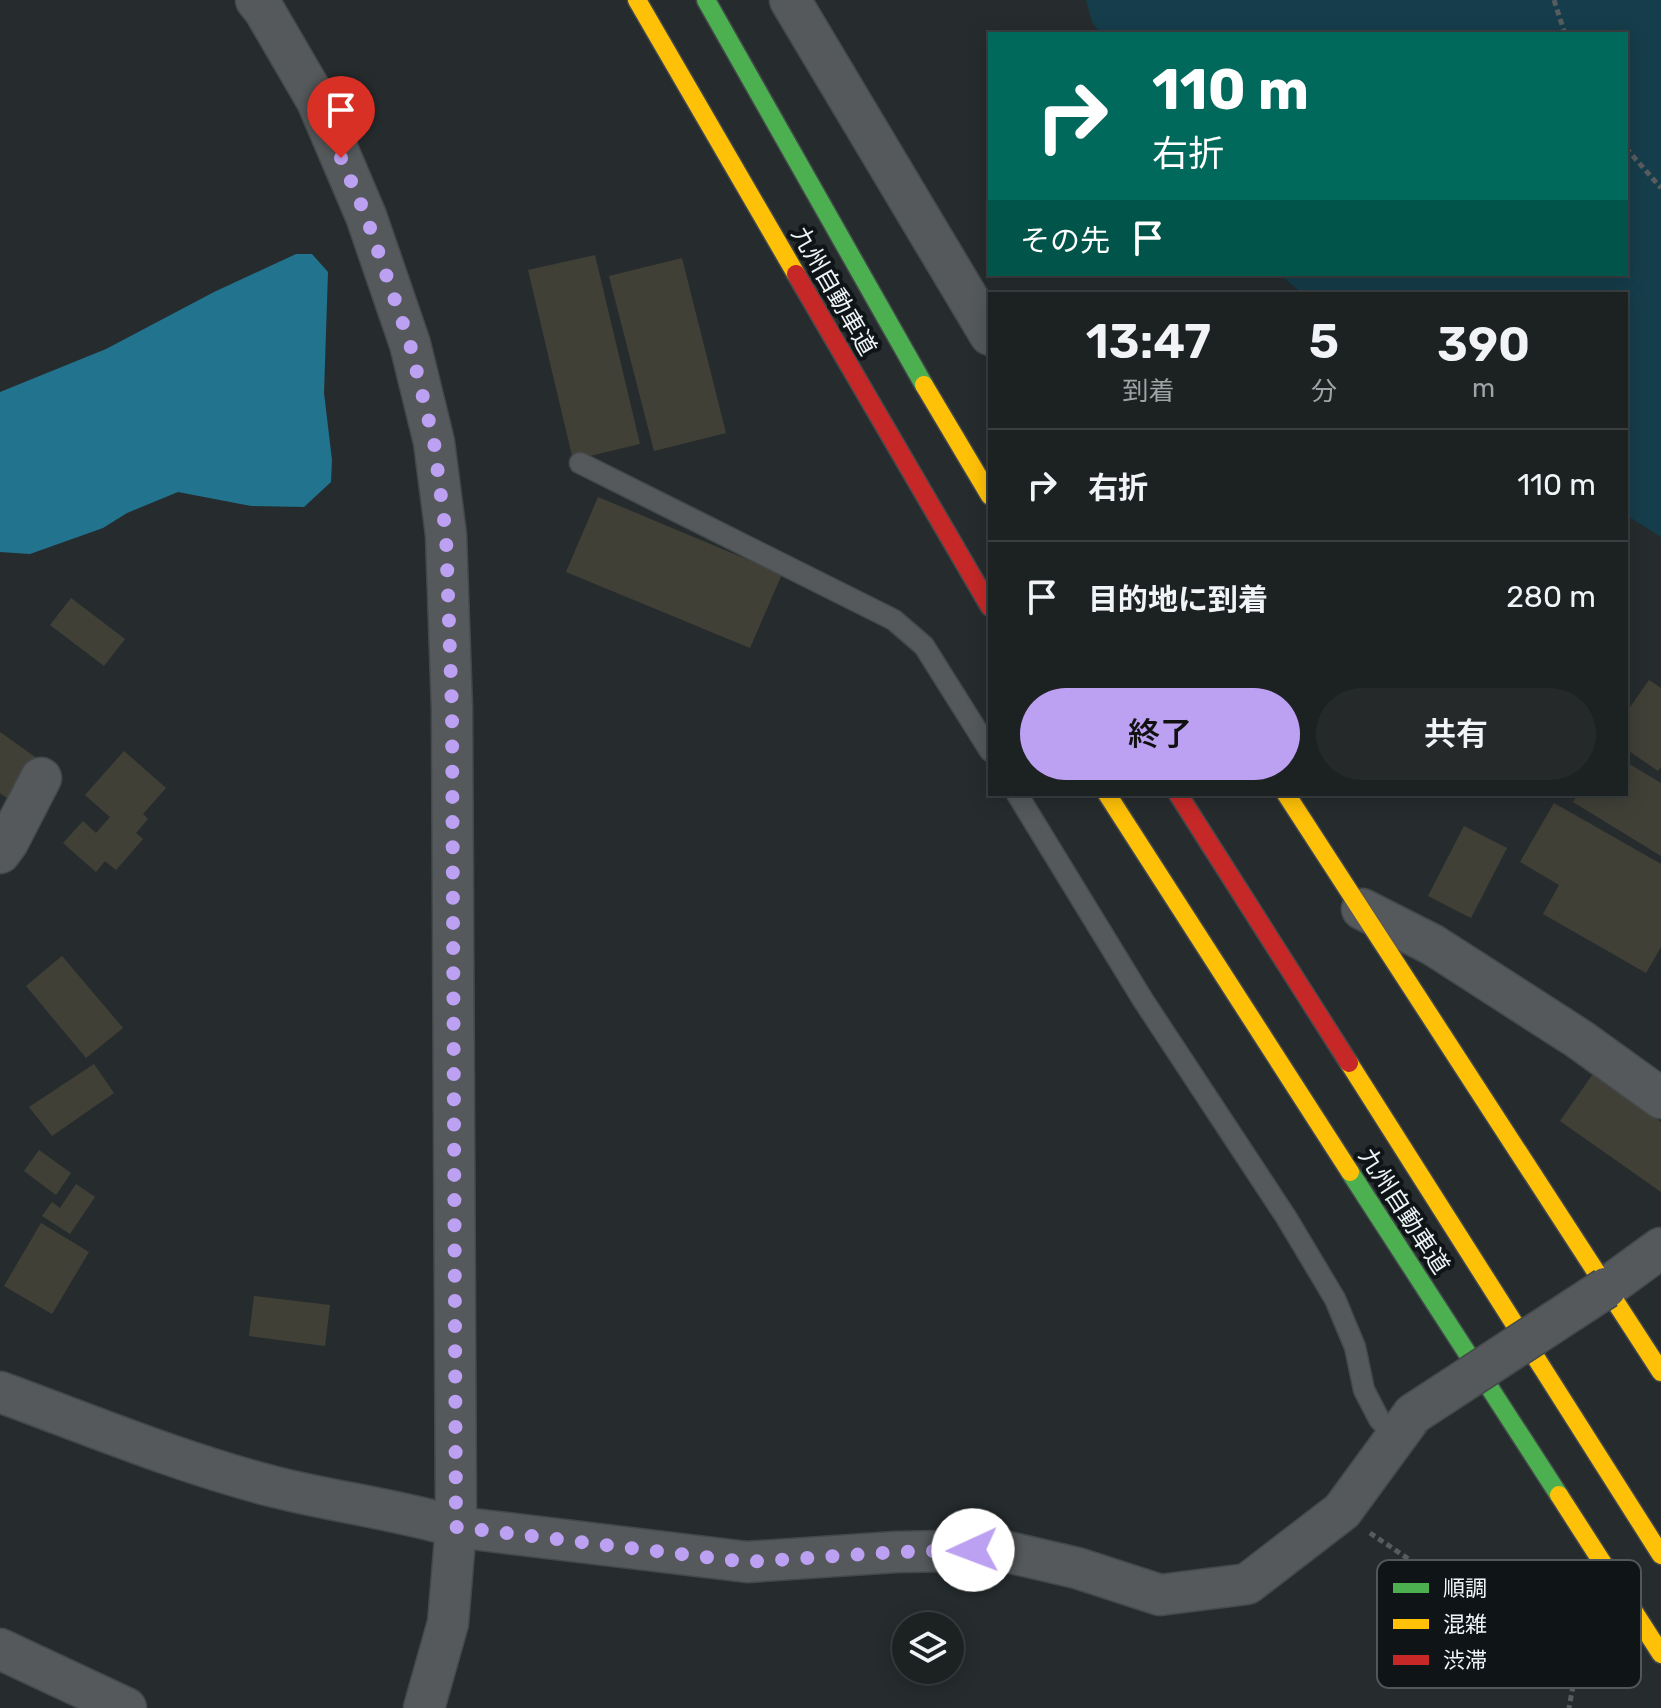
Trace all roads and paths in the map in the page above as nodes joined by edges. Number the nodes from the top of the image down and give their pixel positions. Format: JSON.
{"nodes":[{"id":1,"x":256,"y":0,"type":"edge"},
{"id":2,"x":637,"y":0,"type":"edge"},
{"id":3,"x":706,"y":0,"type":"edge"},
{"id":4,"x":790,"y":0,"type":"edge"},
{"id":5,"x":1554,"y":0,"type":"edge"},
{"id":6,"x":1564,"y":32,"type":"edge"},
{"id":7,"x":1628,"y":150,"type":"edge"},
{"id":8,"x":1661,"y":188,"type":"edge"},
{"id":9,"x":988,"y":332,"type":"edge"},
{"id":10,"x":580,"y":463,"type":"dead end"},
{"id":11,"x":988,"y":493,"type":"edge"},
{"id":12,"x":988,"y":604,"type":"edge"},
{"id":13,"x":988,"y":748,"type":"edge"},
{"id":14,"x":41,"y":778,"type":"dead end"},
{"id":15,"x":1018,"y":796,"type":"edge"},
{"id":16,"x":1108,"y":796,"type":"edge"},
{"id":17,"x":1179,"y":796,"type":"edge"},
{"id":18,"x":1287,"y":796,"type":"edge"},
{"id":19,"x":0,"y":853,"type":"edge"},
{"id":20,"x":1362,"y":909,"type":"junction"},
{"id":21,"x":1661,"y":1098,"type":"edge"},
{"id":22,"x":1661,"y":1248,"type":"edge"},
{"id":23,"x":1606,"y":1288,"type":"junction"},
{"id":24,"x":1661,"y":1372,"type":"edge"},
{"id":25,"x":0,"y":1392,"type":"edge"},
{"id":26,"x":1405,"y":1426,"type":"junction"},
{"id":27,"x":1342,"y":1511,"type":"junction"},
{"id":28,"x":456,"y":1527,"type":"junction"},
{"id":29,"x":1661,"y":1555,"type":"edge"},
{"id":30,"x":1410,"y":1560,"type":"edge"},
{"id":31,"x":1600,"y":1560,"type":"edge"},
{"id":32,"x":1641,"y":1623,"type":"edge"},
{"id":33,"x":0,"y":1649,"type":"edge"},
{"id":34,"x":1661,"y":1654,"type":"edge"},
{"id":35,"x":1573,"y":1688,"type":"edge"},
{"id":36,"x":126,"y":1708,"type":"edge"},
{"id":37,"x":424,"y":1708,"type":"edge"},
{"id":38,"x":1569,"y":1708,"type":"edge"}],
"edges":[{"from":1,"to":28,"type":"street"},
{"from":2,"to":12,"type":"main road","name":"九州自動車道"},
{"from":3,"to":11,"type":"main road","name":"九州自動車道"},
{"from":4,"to":9,"type":"street"},
{"from":5,"to":6,"type":"path"},
{"from":7,"to":8,"type":"path"},
{"from":10,"to":13,"type":"lane"},
{"from":14,"to":19,"type":"street"},
{"from":15,"to":26,"type":"lane"},
{"from":16,"to":31,"type":"main road","name":"九州自動車道"},
{"from":17,"to":29,"type":"main road","name":"九州自動車道"},
{"from":18,"to":20,"type":"main road"},
{"from":20,"to":21,"type":"street"},
{"from":20,"to":23,"type":"main road"},
{"from":22,"to":23,"type":"street"},
{"from":23,"to":24,"type":"main road"},
{"from":23,"to":26,"type":"street","bridge":true},
{"from":25,"to":28,"type":"street"},
{"from":26,"to":27,"type":"street"},
{"from":27,"to":28,"type":"street"},
{"from":27,"to":30,"type":"path"},
{"from":28,"to":37,"type":"street"},
{"from":32,"to":34,"type":"main road","name":"九州自動車道"},
{"from":33,"to":36,"type":"street"},
{"from":35,"to":38,"type":"path"}]}
